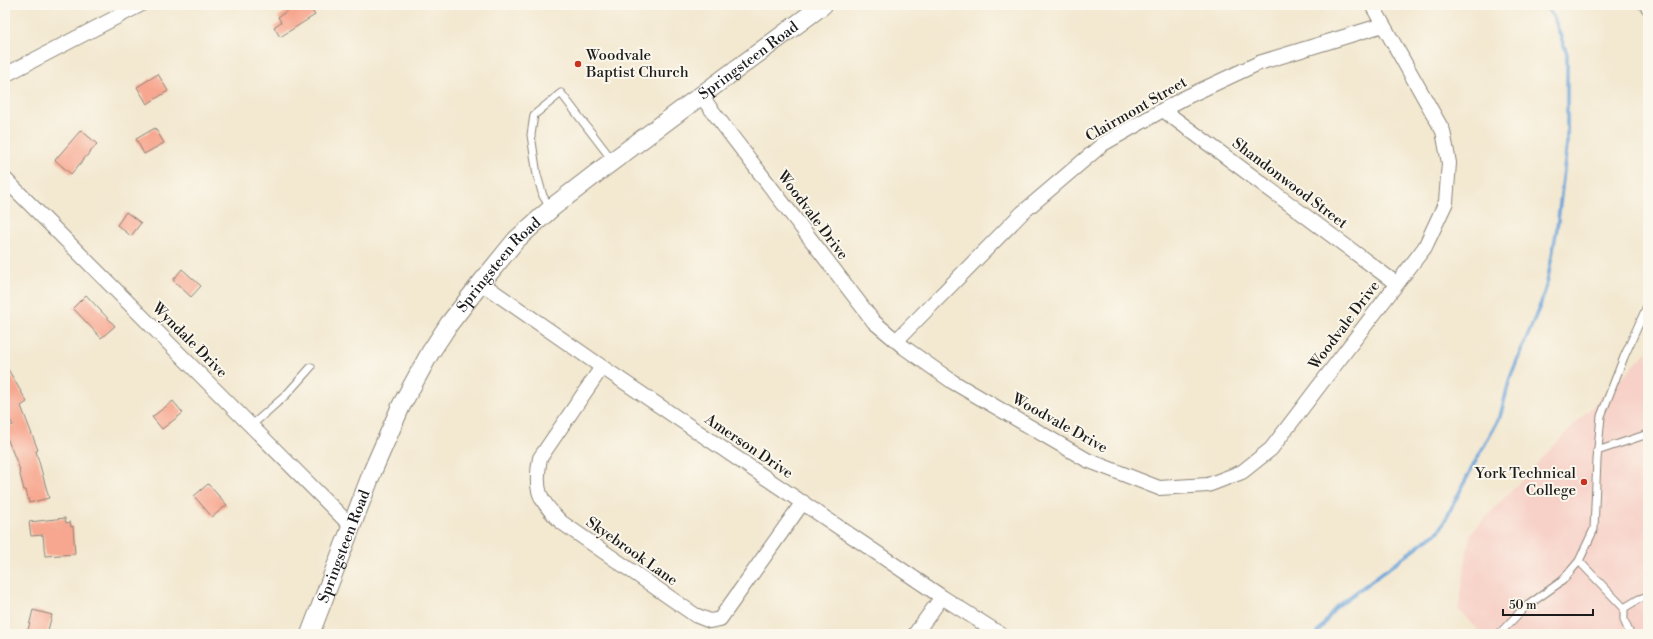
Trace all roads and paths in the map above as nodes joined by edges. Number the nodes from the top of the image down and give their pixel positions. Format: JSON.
{"nodes":[{"id":1,"x":140,"y":5,"type":"edge"},
{"id":2,"x":1372,"y":5,"type":"edge"},
{"id":3,"x":1642,"y":5,"type":"edge"},
{"id":4,"x":817,"y":7,"type":"edge"},
{"id":5,"x":1648,"y":12,"type":"edge"},
{"id":6,"x":1383,"y":24,"type":"junction"},
{"id":7,"x":5,"y":75,"type":"edge"},
{"id":8,"x":701,"y":96,"type":"junction"},
{"id":9,"x":1163,"y":110,"type":"junction"},
{"id":10,"x":613,"y":161,"type":"junction"},
{"id":11,"x":5,"y":179,"type":"edge"},
{"id":12,"x":551,"y":209,"type":"junction"},
{"id":13,"x":481,"y":283,"type":"junction"},
{"id":14,"x":1397,"y":284,"type":"junction"},
{"id":15,"x":1648,"y":304,"type":"edge"},
{"id":16,"x":896,"y":341,"type":"junction"},
{"id":17,"x":310,"y":367,"type":"dead end"},
{"id":18,"x":602,"y":367,"type":"junction"},
{"id":19,"x":251,"y":426,"type":"junction"},
{"id":20,"x":1648,"y":434,"type":"edge"},
{"id":21,"x":1597,"y":451,"type":"junction"},
{"id":22,"x":803,"y":502,"type":"junction"},
{"id":23,"x":351,"y":526,"type":"junction"},
{"id":24,"x":1579,"y":561,"type":"junction"},
{"id":25,"x":1648,"y":596,"type":"edge"},
{"id":26,"x":942,"y":597,"type":"junction"},
{"id":27,"x":1624,"y":608,"type":"junction"},
{"id":28,"x":310,"y":634,"type":"edge"},
{"id":29,"x":915,"y":634,"type":"edge"},
{"id":30,"x":1000,"y":634,"type":"edge"},
{"id":31,"x":1499,"y":634,"type":"edge"},
{"id":32,"x":1630,"y":634,"type":"edge"}],
"edges":[{"from":1,"to":7,"type":"street"},
{"from":2,"to":6,"type":"street","name":"Woodvale Drive"},
{"from":3,"to":5,"type":"lane"},
{"from":4,"to":8,"type":"street","name":"Springsteen Road"},
{"from":6,"to":9,"type":"street","name":"Clairmont Street"},
{"from":6,"to":14,"type":"street","name":"Woodvale Drive"},
{"from":8,"to":10,"type":"street","name":"Springsteen Road"},
{"from":8,"to":16,"type":"street","name":"Woodvale Drive"},
{"from":9,"to":14,"type":"street","name":"Shandonwood Street"},
{"from":9,"to":16,"type":"street","name":"Clairmont Street"},
{"from":10,"to":12,"type":"street","name":"Springsteen Road"},
{"from":10,"to":12,"type":"lane"},
{"from":11,"to":19,"type":"street","name":"Wyndale Drive"},
{"from":12,"to":13,"type":"street","name":"Springsteen Road"},
{"from":13,"to":18,"type":"street","name":"Amerson Drive"},
{"from":13,"to":23,"type":"street","name":"Springsteen Road"},
{"from":14,"to":16,"type":"street","name":"Woodvale Drive"},
{"from":15,"to":21,"type":"lane"},
{"from":17,"to":19,"type":"lane"},
{"from":18,"to":22,"type":"street","name":"Amerson Drive"},
{"from":18,"to":22,"type":"street","name":"Skyebrook Lane"},
{"from":19,"to":23,"type":"street","name":"Wyndale Drive"},
{"from":20,"to":21,"type":"lane"},
{"from":21,"to":24,"type":"lane"},
{"from":22,"to":26,"type":"street","name":"Amerson Drive"},
{"from":23,"to":28,"type":"street","name":"Springsteen Road"},
{"from":24,"to":27,"type":"lane"},
{"from":24,"to":31,"type":"lane"},
{"from":25,"to":27,"type":"lane"},
{"from":26,"to":29,"type":"street"},
{"from":26,"to":30,"type":"street","name":"Amerson Drive"},
{"from":27,"to":32,"type":"lane"}]}
